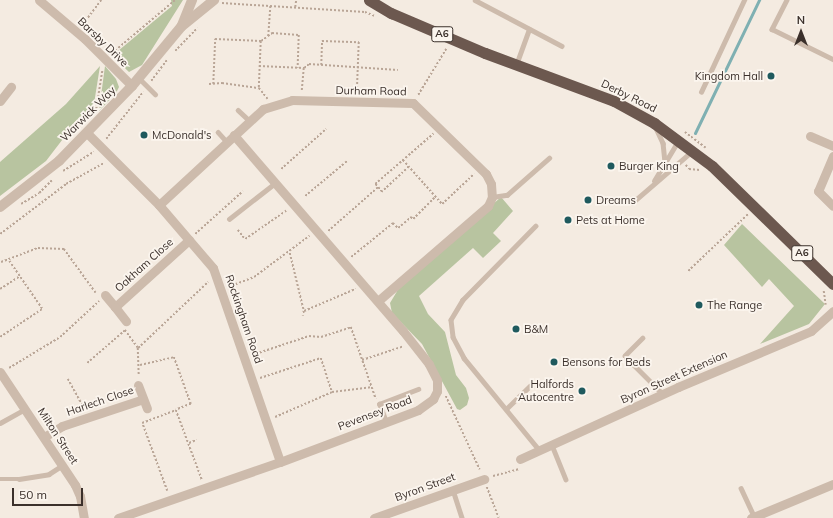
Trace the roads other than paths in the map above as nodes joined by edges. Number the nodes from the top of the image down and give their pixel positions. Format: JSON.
{"nodes":[{"id":1,"x":39,"y":0,"type":"edge"},
{"id":2,"x":192,"y":0,"type":"edge"},
{"id":3,"x":369,"y":0,"type":"edge"},
{"id":4,"x":475,"y":0,"type":"edge"},
{"id":5,"x":744,"y":0,"type":"edge"},
{"id":6,"x":787,"y":0,"type":"edge"},
{"id":7,"x":217,"y":2,"type":"edge"},
{"id":8,"x":181,"y":27,"type":"junction"},
{"id":9,"x":529,"y":28,"type":"junction"},
{"id":10,"x":562,"y":46,"type":"dead end"},
{"id":11,"x":833,"y":59,"type":"edge"},
{"id":12,"x":516,"y":65,"type":"junction"},
{"id":13,"x":139,"y":78,"type":"junction"},
{"id":14,"x":132,"y":86,"type":"junction"},
{"id":15,"x":11,"y":87,"type":"dead end"},
{"id":16,"x":700,"y":92,"type":"dead end"},
{"id":17,"x":155,"y":94,"type":"dead end"},
{"id":18,"x":1,"y":97,"type":"edge"},
{"id":19,"x":238,"y":110,"type":"dead end"},
{"id":20,"x":250,"y":121,"type":"junction"},
{"id":21,"x":654,"y":123,"type":"junction"},
{"id":22,"x":218,"y":132,"type":"dead end"},
{"id":23,"x":87,"y":133,"type":"junction"},
{"id":24,"x":234,"y":135,"type":"junction"},
{"id":25,"x":810,"y":136,"type":"dead end"},
{"id":26,"x":679,"y":140,"type":"junction"},
{"id":27,"x":227,"y":142,"type":"junction"},
{"id":28,"x":833,"y":146,"type":"edge"},
{"id":29,"x":692,"y":151,"type":"junction"},
{"id":30,"x":833,"y":156,"type":"edge"},
{"id":31,"x":549,"y":158,"type":"dead end"},
{"id":32,"x":665,"y":164,"type":"junction"},
{"id":33,"x":829,"y":175,"type":"edge"},
{"id":34,"x":275,"y":183,"type":"junction"},
{"id":35,"x":651,"y":186,"type":"junction"},
{"id":36,"x":492,"y":197,"type":"junction"},
{"id":37,"x":632,"y":203,"type":"dead end"},
{"id":38,"x":159,"y":205,"type":"junction"},
{"id":39,"x":833,"y":206,"type":"edge"},
{"id":40,"x":0,"y":207,"type":"edge"},
{"id":41,"x":229,"y":219,"type":"dead end"},
{"id":42,"x":536,"y":226,"type":"dead end"},
{"id":43,"x":189,"y":240,"type":"junction"},
{"id":44,"x":833,"y":284,"type":"edge"},
{"id":45,"x":103,"y":298,"type":"road end"},
{"id":46,"x":378,"y":301,"type":"junction"},
{"id":47,"x":115,"y":307,"type":"junction"},
{"id":48,"x":830,"y":308,"type":"edge"},
{"id":49,"x":126,"y":321,"type":"dead end"},
{"id":50,"x":643,"y":338,"type":"dead end"},
{"id":51,"x":0,"y":373,"type":"edge"},
{"id":52,"x":138,"y":385,"type":"road end"},
{"id":53,"x":530,"y":386,"type":"dead end"},
{"id":54,"x":418,"y":389,"type":"dead end"},
{"id":55,"x":663,"y":394,"type":"junction"},
{"id":56,"x":143,"y":399,"type":"junction"},
{"id":57,"x":26,"y":408,"type":"junction"},
{"id":58,"x":147,"y":408,"type":"dead end"},
{"id":59,"x":506,"y":409,"type":"junction"},
{"id":60,"x":386,"y":422,"type":"junction"},
{"id":61,"x":0,"y":423,"type":"edge"},
{"id":62,"x":44,"y":437,"type":"junction"},
{"id":63,"x":552,"y":445,"type":"junction"},
{"id":64,"x":540,"y":451,"type":"junction"},
{"id":65,"x":520,"y":459,"type":"road end"},
{"id":66,"x":280,"y":462,"type":"junction"},
{"id":67,"x":62,"y":465,"type":"junction"},
{"id":68,"x":0,"y":479,"type":"edge"},
{"id":69,"x":484,"y":479,"type":"road end"},
{"id":70,"x":566,"y":479,"type":"dead end"},
{"id":71,"x":833,"y":484,"type":"edge"},
{"id":72,"x":741,"y":488,"type":"dead end"},
{"id":73,"x":453,"y":490,"type":"junction"},
{"id":74,"x":752,"y":517,"type":"edge"},
{"id":75,"x":84,"y":518,"type":"edge"},
{"id":76,"x":118,"y":518,"type":"edge"},
{"id":77,"x":374,"y":518,"type":"edge"},
{"id":78,"x":462,"y":518,"type":"edge"}],
"edges":[{"from":1,"to":14,"type":"street","name":"Barsby Drive"},
{"from":2,"to":8,"type":"street","name":"Warwick Way"},
{"from":3,"to":12,"type":"highway","name":"Derby Road","number":"A6"},
{"from":4,"to":9,"type":"lane"},
{"from":5,"to":16,"type":"lane"},
{"from":6,"to":11,"type":"lane"},
{"from":7,"to":8,"type":"street","name":"Warwick Way"},
{"from":8,"to":13,"type":"street","name":"Warwick Way"},
{"from":9,"to":10,"type":"lane"},
{"from":9,"to":12,"type":"lane"},
{"from":12,"to":21,"type":"highway","name":"Derby Road","number":"A6"},
{"from":13,"to":14,"type":"street","name":"Warwick Way"},
{"from":13,"to":17,"type":"lane"},
{"from":14,"to":23,"type":"street","name":"Warwick Way"},
{"from":15,"to":18,"type":"street"},
{"from":19,"to":20,"type":"lane"},
{"from":20,"to":24,"type":"street","name":"Durham Road"},
{"from":20,"to":36,"type":"street","name":"Durham Road"},
{"from":21,"to":26,"type":"highway","name":"Derby Road","number":"A6"},
{"from":21,"to":32,"type":"lane"},
{"from":22,"to":27,"type":"lane"},
{"from":23,"to":38,"type":"street","name":"Rockingham Road"},
{"from":23,"to":40,"type":"street","name":"Warwick Way"},
{"from":24,"to":27,"type":"street","name":"Durham Road"},
{"from":24,"to":34,"type":"street"},
{"from":25,"to":28,"type":"street"},
{"from":26,"to":29,"type":"highway","name":"Derby Road","number":"A6"},
{"from":26,"to":32,"type":"lane"},
{"from":27,"to":38,"type":"street","name":"Durham Road"},
{"from":29,"to":35,"type":"lane"},
{"from":29,"to":44,"type":"highway","name":"Derby Road","number":"A6"},
{"from":30,"to":33,"type":"street"},
{"from":31,"to":36,"type":"lane"},
{"from":32,"to":35,"type":"lane"},
{"from":33,"to":39,"type":"street"},
{"from":34,"to":41,"type":"lane"},
{"from":34,"to":46,"type":"street"},
{"from":35,"to":37,"type":"lane"},
{"from":36,"to":46,"type":"street"},
{"from":38,"to":43,"type":"street","name":"Rockingham Road"},
{"from":42,"to":59,"type":"lane"},
{"from":43,"to":47,"type":"street","name":"Oakham Close"},
{"from":43,"to":66,"type":"street","name":"Rockingham Road"},
{"from":45,"to":47,"type":"street","name":"Oakham Close"},
{"from":46,"to":60,"type":"street","name":"Pevensey Road"},
{"from":47,"to":49,"type":"street","name":"Oakham Close"},
{"from":48,"to":55,"type":"street","name":"Byron Street Extension"},
{"from":50,"to":55,"type":"lane"},
{"from":51,"to":57,"type":"street","name":"Milton Street"},
{"from":52,"to":56,"type":"street"},
{"from":53,"to":59,"type":"lane"},
{"from":54,"to":60,"type":"lane"},
{"from":55,"to":63,"type":"street","name":"Byron Street Extension"},
{"from":56,"to":58,"type":"street"},
{"from":56,"to":62,"type":"street","name":"Harlech Close"},
{"from":57,"to":61,"type":"lane"},
{"from":57,"to":62,"type":"street","name":"Milton Street"},
{"from":59,"to":64,"type":"lane"},
{"from":60,"to":66,"type":"street","name":"Pevensey Road"},
{"from":62,"to":67,"type":"street","name":"Milton Street"},
{"from":63,"to":64,"type":"street","name":"Byron Street Extension"},
{"from":63,"to":70,"type":"lane"},
{"from":64,"to":65,"type":"street","name":"Byron Street Extension"},
{"from":66,"to":76,"type":"street","name":"Pevensey Road"},
{"from":67,"to":68,"type":"lane"},
{"from":67,"to":75,"type":"street","name":"Milton Street"},
{"from":69,"to":73,"type":"street","name":"Byron Street"},
{"from":71,"to":74,"type":"street"},
{"from":72,"to":74,"type":"lane"},
{"from":73,"to":77,"type":"street","name":"Byron Street"},
{"from":73,"to":78,"type":"lane"}]}
